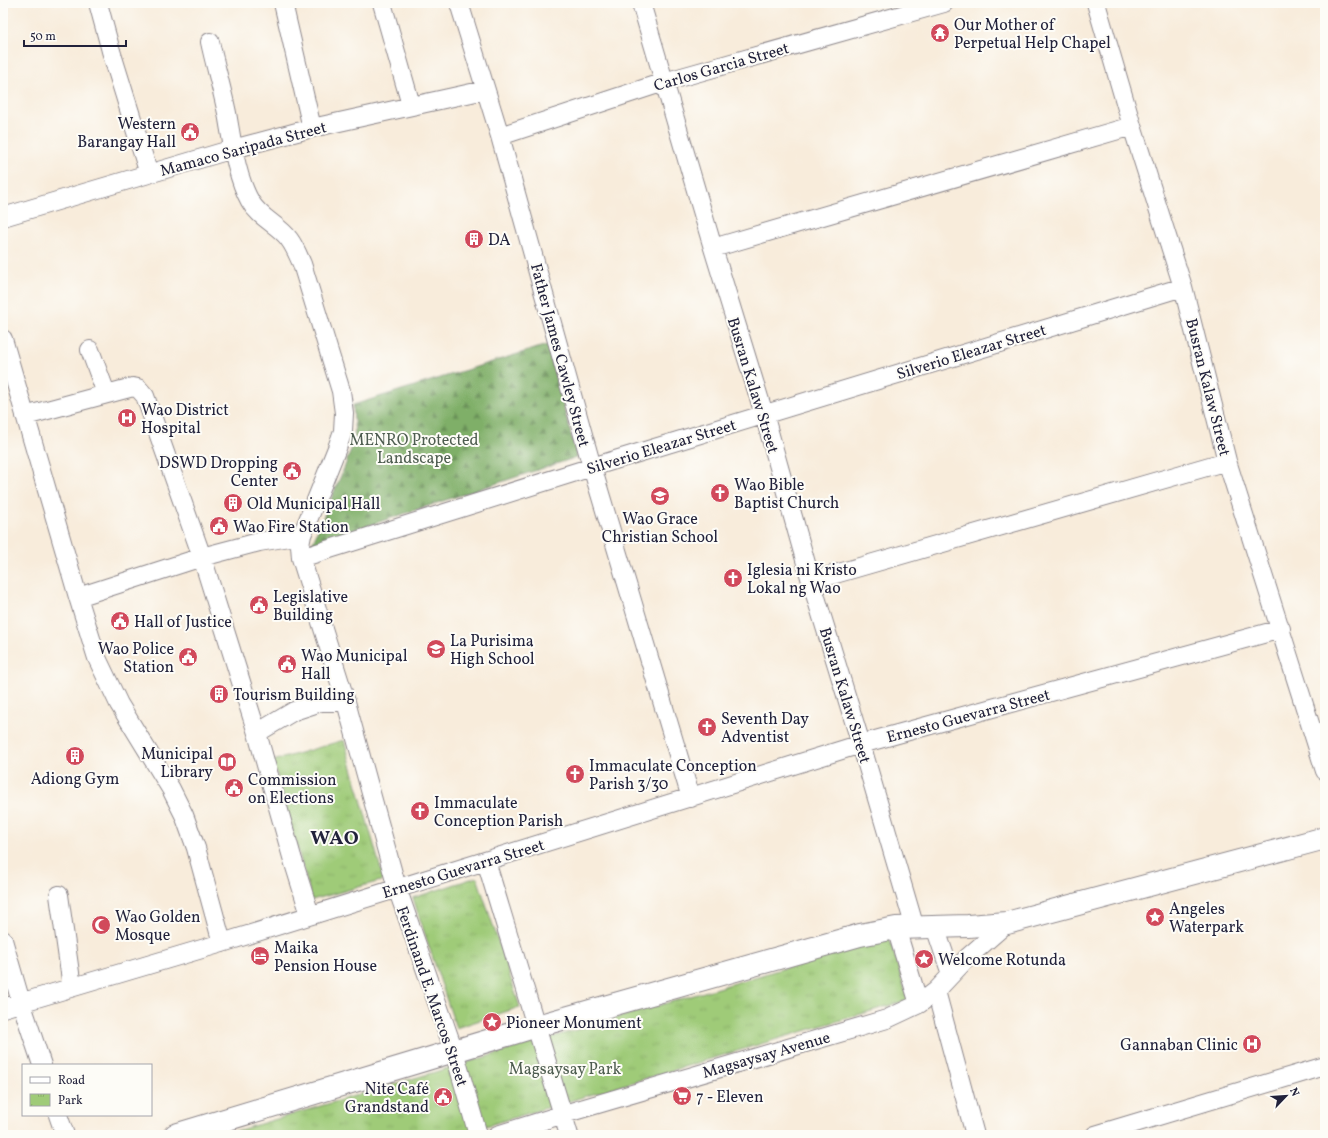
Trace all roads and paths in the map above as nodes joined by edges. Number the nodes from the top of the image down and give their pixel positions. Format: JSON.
{"nodes":[{"id":1,"x":98,"y":3,"type":"edge"},
{"id":2,"x":283,"y":3,"type":"edge"},
{"id":3,"x":382,"y":3,"type":"edge"},
{"id":4,"x":460,"y":3,"type":"edge"},
{"id":5,"x":640,"y":3,"type":"edge"},
{"id":6,"x":944,"y":3,"type":"edge"},
{"id":7,"x":1096,"y":3,"type":"edge"},
{"id":8,"x":210,"y":42,"type":"dead end"},
{"id":9,"x":664,"y":82,"type":"junction"},
{"id":10,"x":485,"y":90,"type":"junction"},
{"id":11,"x":411,"y":106,"type":"junction"},
{"id":12,"x":1132,"y":126,"type":"junction"},
{"id":13,"x":312,"y":128,"type":"junction"},
{"id":14,"x":500,"y":136,"type":"junction"},
{"id":15,"x":233,"y":149,"type":"junction"},
{"id":16,"x":148,"y":174,"type":"junction"},
{"id":17,"x":3,"y":217,"type":"edge"},
{"id":18,"x":713,"y":248,"type":"junction"},
{"id":19,"x":1183,"y":287,"type":"junction"},
{"id":20,"x":3,"y":339,"type":"edge"},
{"id":21,"x":90,"y":350,"type":"dead end"},
{"id":22,"x":106,"y":393,"type":"junction"},
{"id":23,"x":764,"y":414,"type":"junction"},
{"id":24,"x":25,"y":416,"type":"junction"},
{"id":25,"x":1227,"y":461,"type":"junction"},
{"id":26,"x":592,"y":467,"type":"junction"},
{"id":27,"x":302,"y":535,"type":"junction"},
{"id":28,"x":202,"y":557,"type":"junction"},
{"id":29,"x":301,"y":558,"type":"junction"},
{"id":30,"x":811,"y":581,"type":"junction"},
{"id":31,"x":78,"y":597,"type":"junction"},
{"id":32,"x":1280,"y":629,"type":"junction"},
{"id":33,"x":346,"y":702,"type":"junction"},
{"id":34,"x":256,"y":733,"type":"junction"},
{"id":35,"x":861,"y":744,"type":"junction"},
{"id":36,"x":1325,"y":771,"type":"edge"},
{"id":37,"x":691,"y":798,"type":"junction"},
{"id":38,"x":1325,"y":838,"type":"edge"},
{"id":39,"x":486,"y":861,"type":"junction"},
{"id":40,"x":397,"y":888,"type":"junction"},
{"id":41,"x":59,"y":895,"type":"dead end"},
{"id":42,"x":310,"y":915,"type":"junction"},
{"id":43,"x":1007,"y":922,"type":"junction"},
{"id":44,"x":915,"y":928,"type":"junction"},
{"id":45,"x":3,"y":940,"type":"edge"},
{"id":46,"x":222,"y":943,"type":"junction"},
{"id":47,"x":951,"y":974,"type":"junction"},
{"id":48,"x":72,"y":987,"type":"junction"},
{"id":49,"x":936,"y":991,"type":"junction"},
{"id":50,"x":21,"y":1002,"type":"junction"},
{"id":51,"x":919,"y":1004,"type":"junction"},
{"id":52,"x":3,"y":1008,"type":"edge"},
{"id":53,"x":537,"y":1026,"type":"junction"},
{"id":54,"x":454,"y":1051,"type":"junction"},
{"id":55,"x":42,"y":1064,"type":"edge"},
{"id":56,"x":1325,"y":1066,"type":"edge"},
{"id":57,"x":564,"y":1114,"type":"junction"},
{"id":58,"x":58,"y":1116,"type":"edge"},
{"id":59,"x":65,"y":1135,"type":"edge"},
{"id":60,"x":175,"y":1135,"type":"edge"},
{"id":61,"x":478,"y":1135,"type":"edge"},
{"id":62,"x":497,"y":1135,"type":"edge"},
{"id":63,"x":569,"y":1135,"type":"edge"},
{"id":64,"x":975,"y":1135,"type":"edge"},
{"id":65,"x":1095,"y":1135,"type":"edge"}],
"edges":[{"from":1,"to":16,"type":"street"},
{"from":2,"to":13,"type":"street"},
{"from":3,"to":11,"type":"street"},
{"from":4,"to":10,"type":"street","name":"Father James Cawley Street"},
{"from":5,"to":9,"type":"street","name":"Busran Kalaw Street"},
{"from":6,"to":9,"type":"street","name":"Carlos Garcia Street"},
{"from":7,"to":12,"type":"street","name":"Busran Kalaw Street"},
{"from":8,"to":15,"type":"street","name":"Ferdinand E. Marcos Street"},
{"from":9,"to":14,"type":"street","name":"Carlos Garcia Street"},
{"from":9,"to":18,"type":"street","name":"Busran Kalaw Street"},
{"from":10,"to":11,"type":"street","name":"Mamaco Saripada Street"},
{"from":10,"to":14,"type":"street","name":"Father James Cawley Street"},
{"from":11,"to":13,"type":"street","name":"Mamaco Saripada Street"},
{"from":12,"to":18,"type":"street"},
{"from":12,"to":19,"type":"street","name":"Busran Kalaw Street"},
{"from":13,"to":15,"type":"street","name":"Mamaco Saripada Street"},
{"from":14,"to":26,"type":"street","name":"Father James Cawley Street"},
{"from":15,"to":16,"type":"street","name":"Mamaco Saripada Street"},
{"from":15,"to":27,"type":"street","name":"Ferdinand E. Marcos Street"},
{"from":16,"to":17,"type":"street","name":"Mamaco Saripada Street"},
{"from":18,"to":23,"type":"street","name":"Busran Kalaw Street"},
{"from":19,"to":23,"type":"street","name":"Silverio Eleazar Street"},
{"from":19,"to":25,"type":"street","name":"Busran Kalaw Street"},
{"from":20,"to":24,"type":"street"},
{"from":21,"to":22,"type":"street"},
{"from":22,"to":24,"type":"street"},
{"from":22,"to":28,"type":"street"},
{"from":23,"to":26,"type":"street","name":"Silverio Eleazar Street"},
{"from":23,"to":30,"type":"street","name":"Busran Kalaw Street"},
{"from":24,"to":31,"type":"street"},
{"from":25,"to":30,"type":"street"},
{"from":25,"to":32,"type":"street","name":"Busran Kalaw Street"},
{"from":26,"to":29,"type":"street","name":"Silverio Eleazar Street"},
{"from":26,"to":37,"type":"street","name":"Father James Cawley Street"},
{"from":27,"to":28,"type":"street"},
{"from":27,"to":29,"type":"street","name":"Ferdinand E. Marcos Street"},
{"from":28,"to":31,"type":"street"},
{"from":28,"to":34,"type":"street"},
{"from":29,"to":33,"type":"street","name":"Ferdinand E. Marcos Street"},
{"from":30,"to":35,"type":"street","name":"Busran Kalaw Street"},
{"from":31,"to":46,"type":"street"},
{"from":32,"to":35,"type":"street","name":"Ernesto Guevarra Street"},
{"from":32,"to":36,"type":"street","name":"Busran Kalaw Street"},
{"from":33,"to":34,"type":"street"},
{"from":33,"to":40,"type":"street","name":"Ferdinand E. Marcos Street"},
{"from":34,"to":42,"type":"street"},
{"from":35,"to":37,"type":"street","name":"Ernesto Guevarra Street"},
{"from":35,"to":44,"type":"street","name":"Busran Kalaw Street"},
{"from":37,"to":39,"type":"street","name":"Ernesto Guevarra Street"},
{"from":38,"to":43,"type":"main road"},
{"from":39,"to":40,"type":"street","name":"Ernesto Guevarra Street"},
{"from":39,"to":53,"type":"street"},
{"from":40,"to":42,"type":"street","name":"Ernesto Guevarra Street"},
{"from":40,"to":54,"type":"street","name":"Ferdinand E. Marcos Street"},
{"from":41,"to":48,"type":"street"},
{"from":42,"to":46,"type":"street","name":"Ernesto Guevarra Street"},
{"from":43,"to":44,"type":"main road"},
{"from":43,"to":47,"type":"street","name":"Magsaysay Avenue"},
{"from":44,"to":47,"type":"street"},
{"from":44,"to":51,"type":"street"},
{"from":44,"to":53,"type":"main road"},
{"from":45,"to":50,"type":"street"},
{"from":46,"to":48,"type":"street","name":"Ernesto Guevarra Street"},
{"from":47,"to":49,"type":"street","name":"Magsaysay Avenue"},
{"from":48,"to":50,"type":"street","name":"Ernesto Guevarra Street"},
{"from":49,"to":51,"type":"street","name":"Magsaysay Avenue"},
{"from":49,"to":64,"type":"street"},
{"from":50,"to":52,"type":"street","name":"Ernesto Guevarra Street"},
{"from":50,"to":55,"type":"street"},
{"from":51,"to":57,"type":"street","name":"Magsaysay Avenue"},
{"from":53,"to":54,"type":"main road"},
{"from":53,"to":57,"type":"street"},
{"from":54,"to":60,"type":"main road"},
{"from":54,"to":61,"type":"street","name":"Ferdinand E. Marcos Street"},
{"from":56,"to":65,"type":"street"},
{"from":57,"to":62,"type":"street","name":"Magsaysay Avenue"},
{"from":57,"to":63,"type":"street"},
{"from":58,"to":59,"type":"street"}]}
